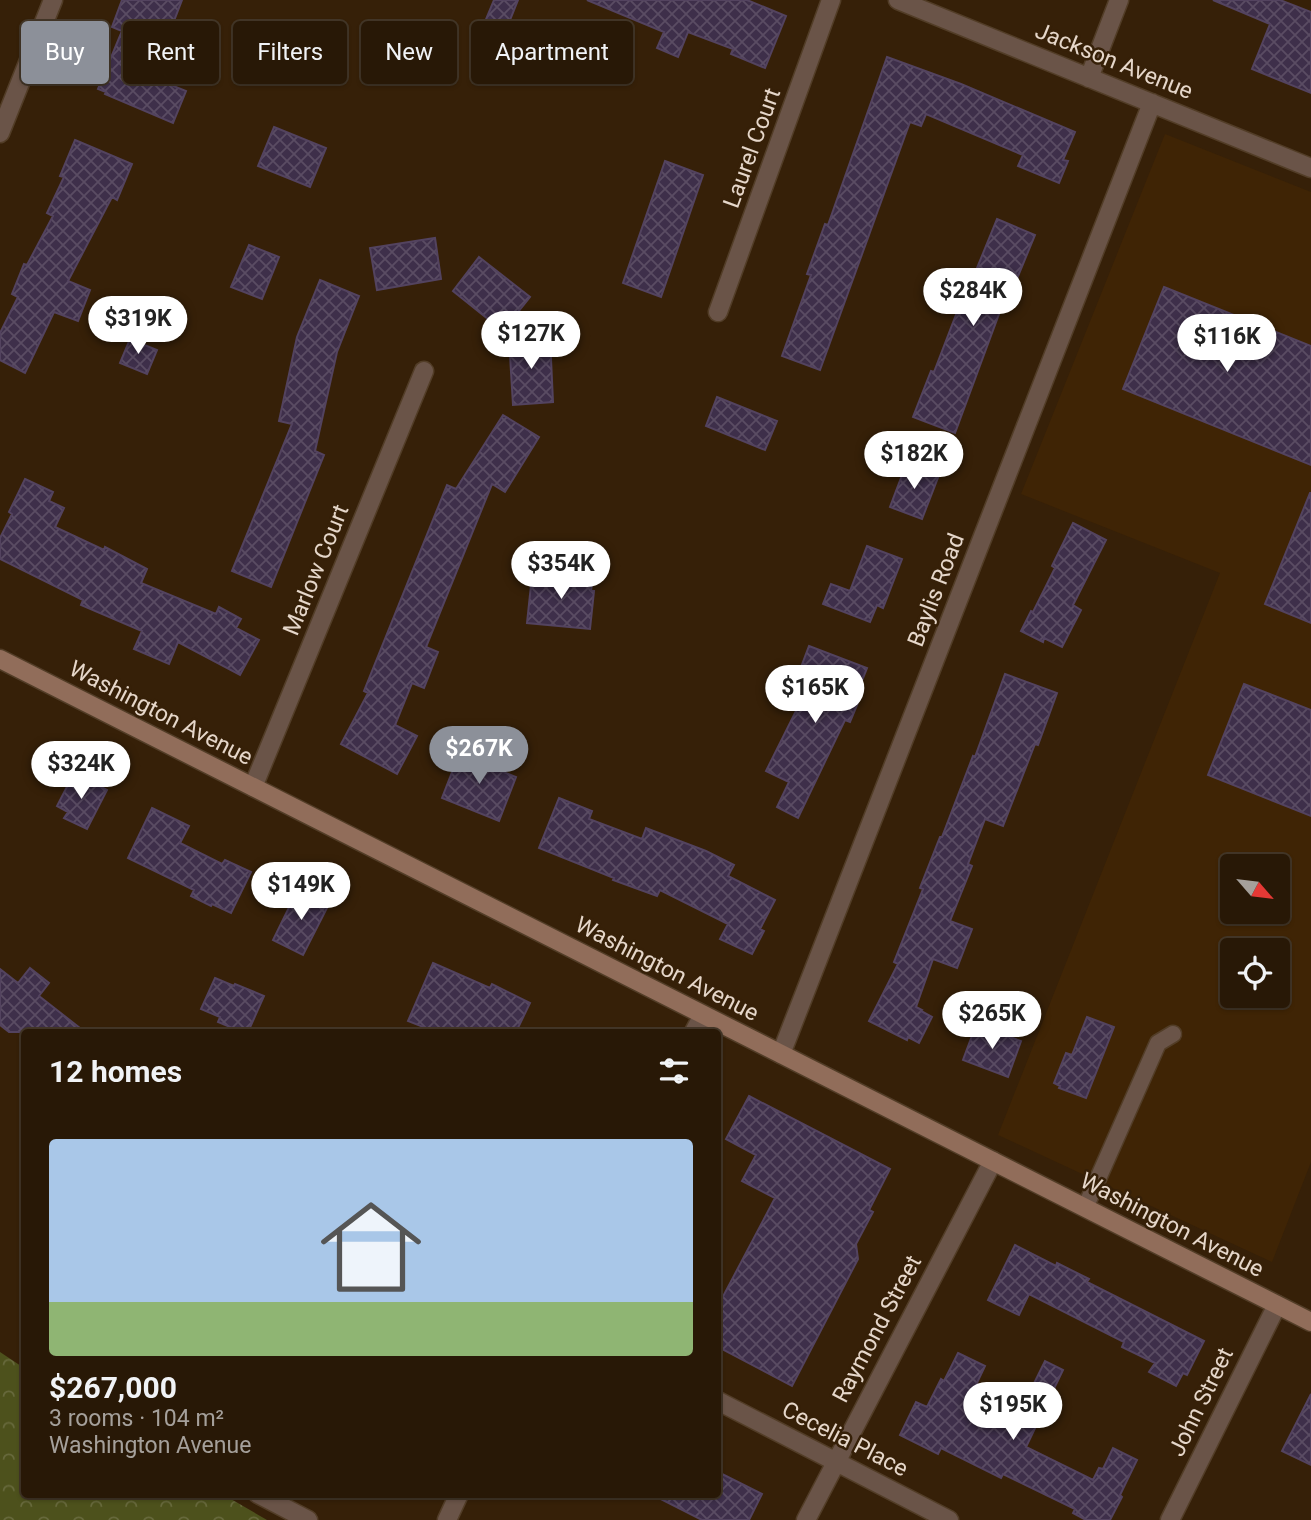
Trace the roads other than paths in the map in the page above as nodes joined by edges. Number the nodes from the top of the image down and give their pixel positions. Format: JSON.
{"nodes":[{"id":1,"x":53,"y":0,"type":"edge"},
{"id":2,"x":831,"y":0,"type":"edge"},
{"id":3,"x":898,"y":0,"type":"edge"},
{"id":4,"x":1119,"y":0,"type":"edge"},
{"id":5,"x":1089,"y":78,"type":"junction"},
{"id":6,"x":1152,"y":103,"type":"junction"},
{"id":7,"x":0,"y":133,"type":"edge"},
{"id":8,"x":1311,"y":168,"type":"edge"},
{"id":9,"x":718,"y":312,"type":"dead end"},
{"id":10,"x":424,"y":370,"type":"dead end"},
{"id":11,"x":0,"y":659,"type":"edge"},
{"id":12,"x":253,"y":787,"type":"junction"},
{"id":13,"x":703,"y":1015,"type":"junction"},
{"id":14,"x":696,"y":1029,"type":"edge"},
{"id":15,"x":1173,"y":1034,"type":"dead end"},
{"id":16,"x":781,"y":1054,"type":"junction"},
{"id":17,"x":993,"y":1161,"type":"junction"},
{"id":18,"x":1086,"y":1208,"type":"junction"},
{"id":19,"x":1277,"y":1305,"type":"junction"},
{"id":20,"x":1311,"y":1322,"type":"edge"},
{"id":21,"x":721,"y":1403,"type":"edge"},
{"id":22,"x":835,"y":1461,"type":"junction"},
{"id":23,"x":266,"y":1498,"type":"edge"},
{"id":24,"x":457,"y":1498,"type":"edge"},
{"id":25,"x":308,"y":1520,"type":"edge"},
{"id":26,"x":447,"y":1520,"type":"edge"},
{"id":27,"x":806,"y":1520,"type":"edge"},
{"id":28,"x":949,"y":1520,"type":"edge"},
{"id":29,"x":1170,"y":1520,"type":"edge"}],
"edges":[{"from":1,"to":7,"type":"street"},
{"from":2,"to":9,"type":"street","name":"Laurel Court"},
{"from":3,"to":5,"type":"street","name":"Jackson Avenue"},
{"from":4,"to":5,"type":"street"},
{"from":5,"to":6,"type":"street","name":"Jackson Avenue"},
{"from":6,"to":8,"type":"street","name":"Jackson Avenue"},
{"from":6,"to":16,"type":"street","name":"Baylis Road"},
{"from":10,"to":12,"type":"street","name":"Marlow Court"},
{"from":11,"to":12,"type":"street","name":"Washington Avenue"},
{"from":12,"to":13,"type":"street","name":"Washington Avenue"},
{"from":13,"to":14,"type":"street"},
{"from":13,"to":16,"type":"street","name":"Washington Avenue"},
{"from":15,"to":18,"type":"lane"},
{"from":16,"to":17,"type":"street","name":"Washington Avenue"},
{"from":17,"to":18,"type":"street","name":"Washington Avenue"},
{"from":17,"to":22,"type":"street","name":"Raymond Street"},
{"from":18,"to":19,"type":"street","name":"Washington Avenue"},
{"from":19,"to":20,"type":"street","name":"Washington Avenue"},
{"from":19,"to":29,"type":"street","name":"John Street"},
{"from":21,"to":22,"type":"street","name":"Cecelia Place"},
{"from":22,"to":27,"type":"street","name":"Raymond Street"},
{"from":22,"to":28,"type":"street","name":"Cecelia Place"},
{"from":23,"to":25,"type":"street"},
{"from":24,"to":26,"type":"street"}]}
